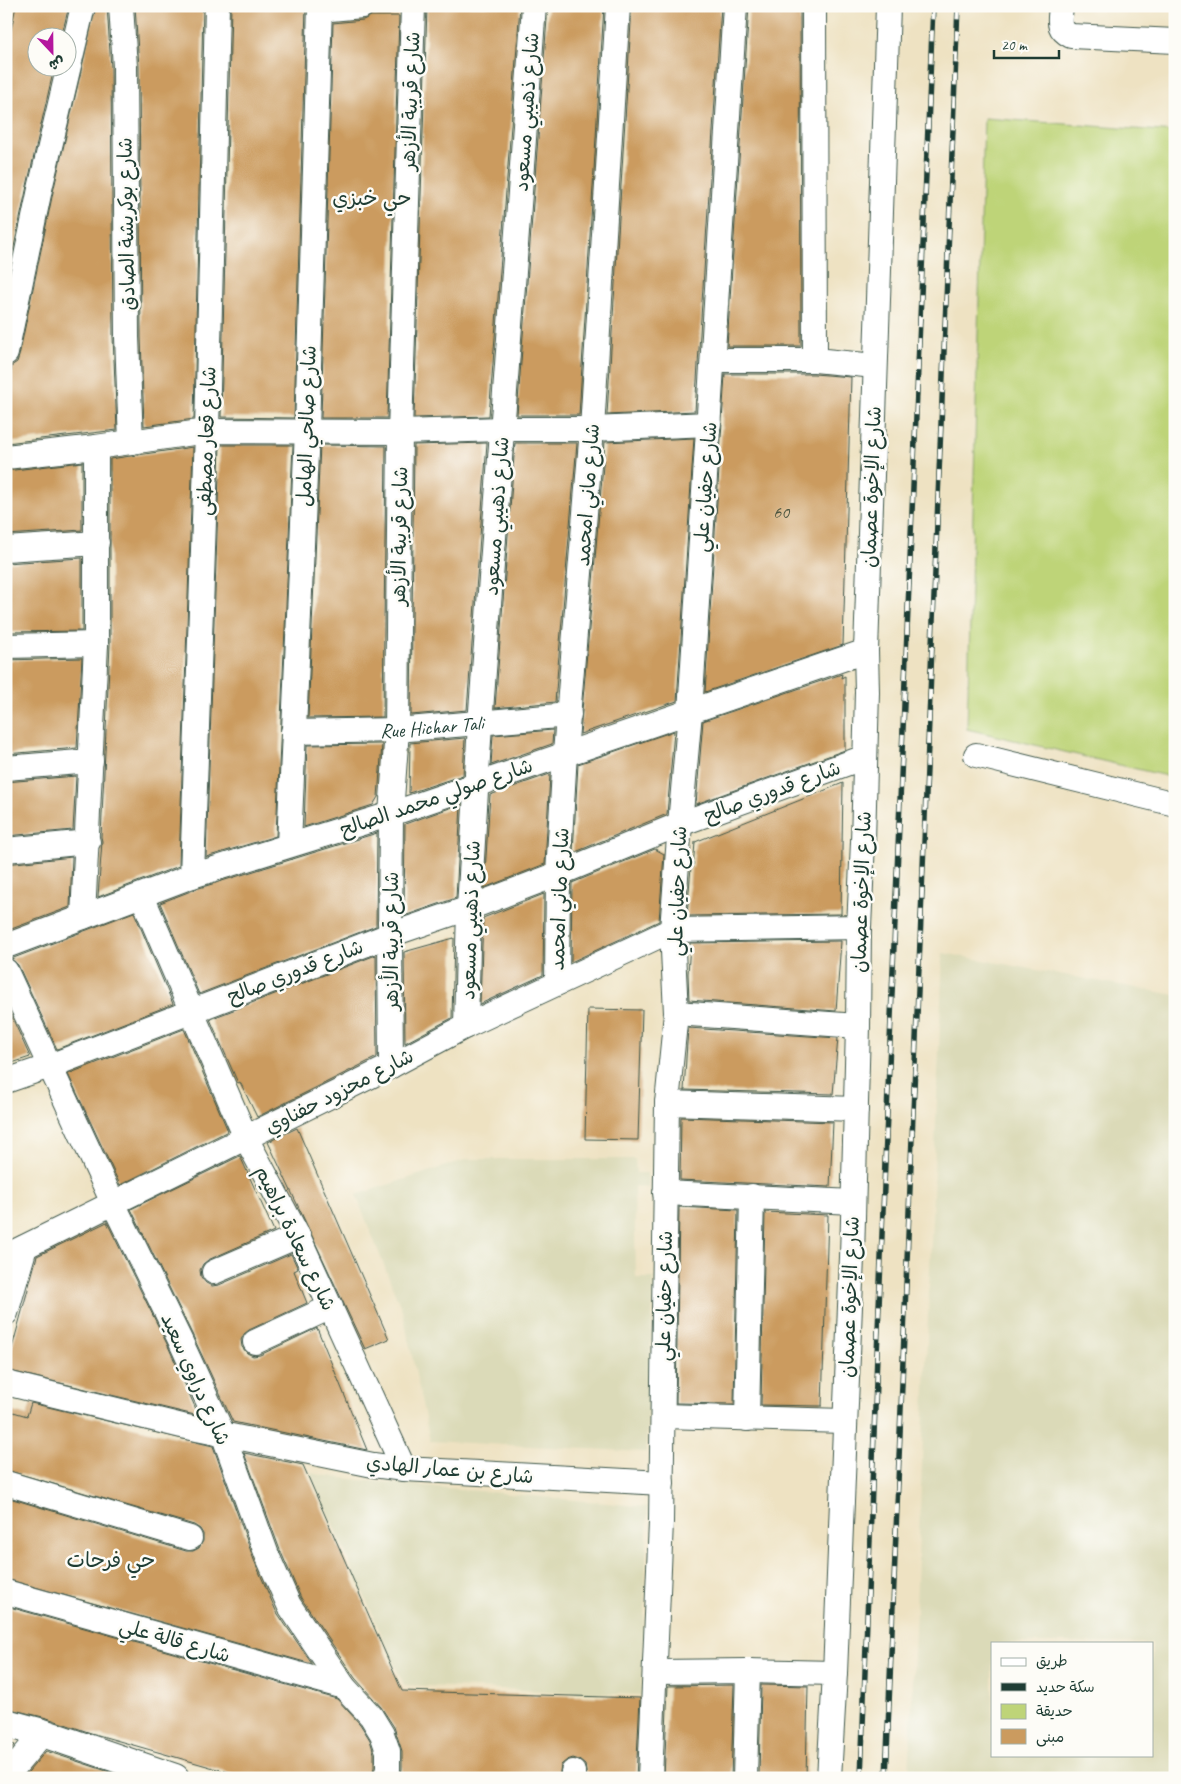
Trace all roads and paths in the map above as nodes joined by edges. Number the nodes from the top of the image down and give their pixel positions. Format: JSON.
{"nodes":[{"id":1,"x":83,"y":6,"type":"edge"},
{"id":2,"x":121,"y":6,"type":"edge"},
{"id":3,"x":217,"y":6,"type":"edge"},
{"id":4,"x":362,"y":6,"type":"edge"},
{"id":5,"x":413,"y":6,"type":"edge"},
{"id":6,"x":534,"y":6,"type":"edge"},
{"id":7,"x":618,"y":6,"type":"edge"},
{"id":8,"x":735,"y":6,"type":"edge"},
{"id":9,"x":814,"y":6,"type":"edge"},
{"id":10,"x":888,"y":6,"type":"edge"},
{"id":11,"x":1061,"y":6,"type":"edge"},
{"id":12,"x":320,"y":8,"type":"edge"},
{"id":13,"x":1175,"y":41,"type":"edge"},
{"id":14,"x":6,"y":353,"type":"edge"},
{"id":15,"x":713,"y":360,"type":"junction"},
{"id":16,"x":815,"y":360,"type":"junction"},
{"id":17,"x":875,"y":366,"type":"junction"},
{"id":18,"x":709,"y":424,"type":"junction"},
{"id":19,"x":503,"y":429,"type":"junction"},
{"id":20,"x":592,"y":429,"type":"junction"},
{"id":21,"x":207,"y":430,"type":"junction"},
{"id":22,"x":307,"y":430,"type":"junction"},
{"id":23,"x":400,"y":432,"type":"junction"},
{"id":24,"x":131,"y":442,"type":"junction"},
{"id":25,"x":96,"y":447,"type":"junction"},
{"id":26,"x":6,"y":457,"type":"edge"},
{"id":27,"x":97,"y":543,"type":"junction"},
{"id":28,"x":6,"y":549,"type":"edge"},
{"id":29,"x":96,"y":644,"type":"junction"},
{"id":30,"x":6,"y":646,"type":"edge"},
{"id":31,"x":866,"y":651,"type":"junction"},
{"id":32,"x":690,"y":712,"type":"junction"},
{"id":33,"x":569,"y":715,"type":"junction"},
{"id":34,"x":480,"y":724,"type":"junction"},
{"id":35,"x":397,"y":730,"type":"junction"},
{"id":36,"x":293,"y":732,"type":"junction"},
{"id":37,"x":566,"y":753,"type":"junction"},
{"id":38,"x":976,"y":756,"type":"dead end"},
{"id":39,"x":865,"y":757,"type":"junction"},
{"id":40,"x":90,"y":761,"type":"junction"},
{"id":41,"x":6,"y":768,"type":"edge"},
{"id":42,"x":476,"y":785,"type":"junction"},
{"id":43,"x":1175,"y":804,"type":"edge"},
{"id":44,"x":391,"y":814,"type":"junction"},
{"id":45,"x":680,"y":824,"type":"junction"},
{"id":46,"x":88,"y":842,"type":"junction"},
{"id":47,"x":289,"y":845,"type":"junction"},
{"id":48,"x":6,"y":850,"type":"edge"},
{"id":49,"x":558,"y":874,"type":"junction"},
{"id":50,"x":192,"y":876,"type":"junction"},
{"id":51,"x":142,"y":896,"type":"junction"},
{"id":52,"x":469,"y":908,"type":"junction"},
{"id":53,"x":83,"y":918,"type":"junction"},
{"id":54,"x":859,"y":928,"type":"junction"},
{"id":55,"x":672,"y":930,"type":"junction"},
{"id":56,"x":390,"y":934,"type":"junction"},
{"id":57,"x":6,"y":946,"type":"edge"},
{"id":58,"x":6,"y":971,"type":"edge"},
{"id":59,"x":557,"y":983,"type":"junction"},
{"id":60,"x":193,"y":1010,"type":"junction"},
{"id":61,"x":676,"y":1013,"type":"junction"},
{"id":62,"x":466,"y":1026,"type":"junction"},
{"id":63,"x":858,"y":1026,"type":"junction"},
{"id":64,"x":50,"y":1066,"type":"junction"},
{"id":65,"x":391,"y":1066,"type":"junction"},
{"id":66,"x":6,"y":1081,"type":"edge"},
{"id":67,"x":667,"y":1103,"type":"junction"},
{"id":68,"x":856,"y":1109,"type":"junction"},
{"id":69,"x":246,"y":1138,"type":"junction"},
{"id":70,"x":665,"y":1192,"type":"junction"},
{"id":71,"x":752,"y":1196,"type":"junction"},
{"id":72,"x":853,"y":1202,"type":"junction"},
{"id":73,"x":113,"y":1203,"type":"junction"},
{"id":74,"x":298,"y":1236,"type":"junction"},
{"id":75,"x":15,"y":1252,"type":"edge"},
{"id":76,"x":214,"y":1272,"type":"dead end"},
{"id":77,"x":331,"y":1307,"type":"junction"},
{"id":78,"x":6,"y":1313,"type":"edge"},
{"id":79,"x":255,"y":1342,"type":"dead end"},
{"id":80,"x":6,"y":1383,"type":"edge"},
{"id":81,"x":663,"y":1416,"type":"junction"},
{"id":82,"x":747,"y":1419,"type":"junction"},
{"id":83,"x":844,"y":1422,"type":"junction"},
{"id":84,"x":223,"y":1434,"type":"junction"},
{"id":85,"x":404,"y":1469,"type":"junction"},
{"id":86,"x":6,"y":1483,"type":"edge"},
{"id":87,"x":662,"y":1483,"type":"junction"},
{"id":88,"x":190,"y":1538,"type":"dead end"},
{"id":89,"x":6,"y":1592,"type":"edge"},
{"id":90,"x":748,"y":1671,"type":"junction"},
{"id":91,"x":655,"y":1672,"type":"junction"},
{"id":92,"x":835,"y":1673,"type":"junction"},
{"id":93,"x":344,"y":1687,"type":"junction"},
{"id":94,"x":6,"y":1723,"type":"edge"},
{"id":95,"x":43,"y":1733,"type":"junction"},
{"id":96,"x":165,"y":1776,"type":"edge"},
{"id":97,"x":6,"y":1777,"type":"edge"},
{"id":98,"x":385,"y":1778,"type":"edge"},
{"id":99,"x":650,"y":1778,"type":"edge"},
{"id":100,"x":745,"y":1778,"type":"edge"},
{"id":101,"x":829,"y":1778,"type":"edge"}],
"edges":[{"from":1,"to":14,"type":"street"},
{"from":2,"to":24,"type":"street","name":"شارع بوكريشة الصادق"},
{"from":3,"to":21,"type":"street","name":"شارع قعار مصطفى"},
{"from":4,"to":12,"type":"street"},
{"from":5,"to":23,"type":"street","name":"شارع قريبة الأزهر"},
{"from":6,"to":19,"type":"street","name":"شارع ذهيبي مسعود"},
{"from":7,"to":20,"type":"street","name":"شارع ماني امحمد"},
{"from":8,"to":15,"type":"street","name":"شارع حفيان علي"},
{"from":9,"to":16,"type":"street"},
{"from":10,"to":17,"type":"street","name":"شارع الإخوة عصمان"},
{"from":11,"to":13,"type":"street"},
{"from":12,"to":22,"type":"street","name":"شارع صالحي الهامل"},
{"from":15,"to":16,"type":"street"},
{"from":15,"to":18,"type":"street","name":"شارع حفيان علي"},
{"from":16,"to":17,"type":"street"},
{"from":17,"to":31,"type":"street","name":"شارع الإخوة عصمان"},
{"from":18,"to":20,"type":"street"},
{"from":18,"to":32,"type":"street","name":"شارع حفيان علي"},
{"from":19,"to":20,"type":"street"},
{"from":19,"to":23,"type":"street"},
{"from":19,"to":34,"type":"street","name":"شارع ذهيبي مسعود"},
{"from":20,"to":33,"type":"street","name":"شارع ماني امحمد"},
{"from":21,"to":22,"type":"street"},
{"from":21,"to":24,"type":"street"},
{"from":21,"to":50,"type":"street","name":"شارع قعار مصطفى"},
{"from":22,"to":23,"type":"street"},
{"from":22,"to":36,"type":"street","name":"شارع صالحي الهامل"},
{"from":23,"to":35,"type":"street","name":"شارع قريبة الأزهر"},
{"from":24,"to":25,"type":"street"},
{"from":25,"to":26,"type":"street"},
{"from":25,"to":27,"type":"street"},
{"from":27,"to":28,"type":"street"},
{"from":27,"to":29,"type":"street"},
{"from":29,"to":30,"type":"street"},
{"from":29,"to":40,"type":"street"},
{"from":31,"to":32,"type":"street","name":"شارع صولي محمد الصالح"},
{"from":31,"to":39,"type":"street","name":"شارع الإخوة عصمان"},
{"from":32,"to":37,"type":"street","name":"شارع صولي محمد الصالح"},
{"from":32,"to":45,"type":"street","name":"شارع حفيان علي"},
{"from":33,"to":34,"type":"street","name":"Rue Hichar Tali"},
{"from":33,"to":37,"type":"street","name":"شارع ماني امحمد"},
{"from":34,"to":35,"type":"street","name":"Rue Hichar Tali"},
{"from":34,"to":42,"type":"street","name":"شارع ذهيبي مسعود"},
{"from":35,"to":36,"type":"street","name":"Rue Hichar Tali"},
{"from":35,"to":44,"type":"street","name":"شارع قريبة الأزهر"},
{"from":36,"to":47,"type":"street","name":"شارع صالحي الهامل"},
{"from":37,"to":42,"type":"street","name":"شارع صولي محمد الصالح"},
{"from":37,"to":49,"type":"street","name":"شارع ماني امحمد"},
{"from":38,"to":43,"type":"street"},
{"from":39,"to":45,"type":"street","name":"شارع قدوري صالح"},
{"from":39,"to":54,"type":"street","name":"شارع الإخوة عصمان"},
{"from":40,"to":41,"type":"street"},
{"from":40,"to":46,"type":"street"},
{"from":42,"to":44,"type":"street","name":"شارع صولي محمد الصالح"},
{"from":42,"to":52,"type":"street","name":"شارع ذهيبي مسعود"},
{"from":44,"to":47,"type":"street","name":"شارع صولي محمد الصالح"},
{"from":44,"to":56,"type":"street","name":"شارع قريبة الأزهر"},
{"from":45,"to":49,"type":"street","name":"شارع قدوري صالح"},
{"from":45,"to":55,"type":"street","name":"شارع حفيان علي"},
{"from":46,"to":48,"type":"street"},
{"from":46,"to":53,"type":"street"},
{"from":47,"to":50,"type":"street","name":"شارع صولي محمد الصالح"},
{"from":49,"to":52,"type":"street","name":"شارع قدوري صالح"},
{"from":49,"to":59,"type":"street","name":"شارع ماني امحمد"},
{"from":50,"to":51,"type":"street","name":"شارع صولي محمد الصالح"},
{"from":51,"to":53,"type":"street","name":"شارع صولي محمد الصالح"},
{"from":51,"to":60,"type":"street","name":"شارع سعادة براهيم"},
{"from":52,"to":56,"type":"street","name":"شارع قدوري صالح"},
{"from":52,"to":62,"type":"street","name":"شارع ذهيبي مسعود"},
{"from":53,"to":57,"type":"street","name":"شارع صولي محمد الصالح"},
{"from":54,"to":55,"type":"street"},
{"from":54,"to":63,"type":"street","name":"شارع الإخوة عصمان"},
{"from":55,"to":59,"type":"street","name":"شارع محزود حفناوي"},
{"from":55,"to":61,"type":"street","name":"شارع حفيان علي"},
{"from":56,"to":60,"type":"street","name":"شارع قدوري صالح"},
{"from":56,"to":65,"type":"street","name":"شارع قريبة الأزهر"},
{"from":58,"to":64,"type":"street","name":"شارع دراوي سعيد"},
{"from":59,"to":62,"type":"street","name":"شارع محزود حفناوي"},
{"from":60,"to":64,"type":"street","name":"شارع قدوري صالح"},
{"from":60,"to":69,"type":"street","name":"شارع سعادة براهيم"},
{"from":61,"to":63,"type":"street"},
{"from":61,"to":67,"type":"street","name":"شارع حفيان علي"},
{"from":62,"to":65,"type":"street","name":"شارع محزود حفناوي"},
{"from":63,"to":68,"type":"street","name":"شارع الإخوة عصمان"},
{"from":64,"to":66,"type":"street","name":"شارع قدوري صالح"},
{"from":64,"to":73,"type":"street","name":"شارع دراوي سعيد"},
{"from":65,"to":69,"type":"street","name":"شارع محزود حفناوي"},
{"from":67,"to":68,"type":"street"},
{"from":67,"to":70,"type":"street","name":"شارع حفيان علي"},
{"from":68,"to":72,"type":"street","name":"شارع الإخوة عصمان"},
{"from":69,"to":73,"type":"street","name":"شارع محزود حفناوي"},
{"from":69,"to":74,"type":"street","name":"شارع سعادة براهيم"},
{"from":70,"to":71,"type":"street"},
{"from":70,"to":81,"type":"street","name":"شارع حفيان علي"},
{"from":71,"to":72,"type":"street"},
{"from":71,"to":82,"type":"street"},
{"from":72,"to":83,"type":"street","name":"شارع الإخوة عصمان"},
{"from":73,"to":75,"type":"street","name":"شارع محزود حفناوي"},
{"from":73,"to":84,"type":"street","name":"شارع دراوي سعيد"},
{"from":74,"to":76,"type":"street"},
{"from":74,"to":77,"type":"street","name":"شارع سعادة براهيم"},
{"from":75,"to":78,"type":"street"},
{"from":77,"to":79,"type":"street"},
{"from":77,"to":85,"type":"street","name":"شارع سعادة براهيم"},
{"from":80,"to":84,"type":"street","name":"شارع بن عمار الهادي"},
{"from":81,"to":82,"type":"street"},
{"from":81,"to":87,"type":"street","name":"شارع حفيان علي"},
{"from":82,"to":83,"type":"street"},
{"from":83,"to":92,"type":"street","name":"شارع الإخوة عصمان"},
{"from":84,"to":85,"type":"street","name":"شارع بن عمار الهادي"},
{"from":84,"to":93,"type":"street","name":"شارع دراوي سعيد"},
{"from":85,"to":87,"type":"street","name":"شارع بن عمار الهادي"},
{"from":86,"to":88,"type":"street"},
{"from":87,"to":91,"type":"street","name":"شارع حفيان علي"},
{"from":89,"to":93,"type":"street","name":"شارع قالة علي"},
{"from":90,"to":91,"type":"street"},
{"from":90,"to":92,"type":"street"},
{"from":90,"to":100,"type":"street"},
{"from":91,"to":99,"type":"street","name":"شارع حفيان علي"},
{"from":92,"to":101,"type":"street","name":"شارع الإخوة عصمان"},
{"from":93,"to":98,"type":"street","name":"شارع دراوي سعيد"},
{"from":94,"to":95,"type":"street"},
{"from":95,"to":96,"type":"street"},
{"from":95,"to":97,"type":"street"}]}
